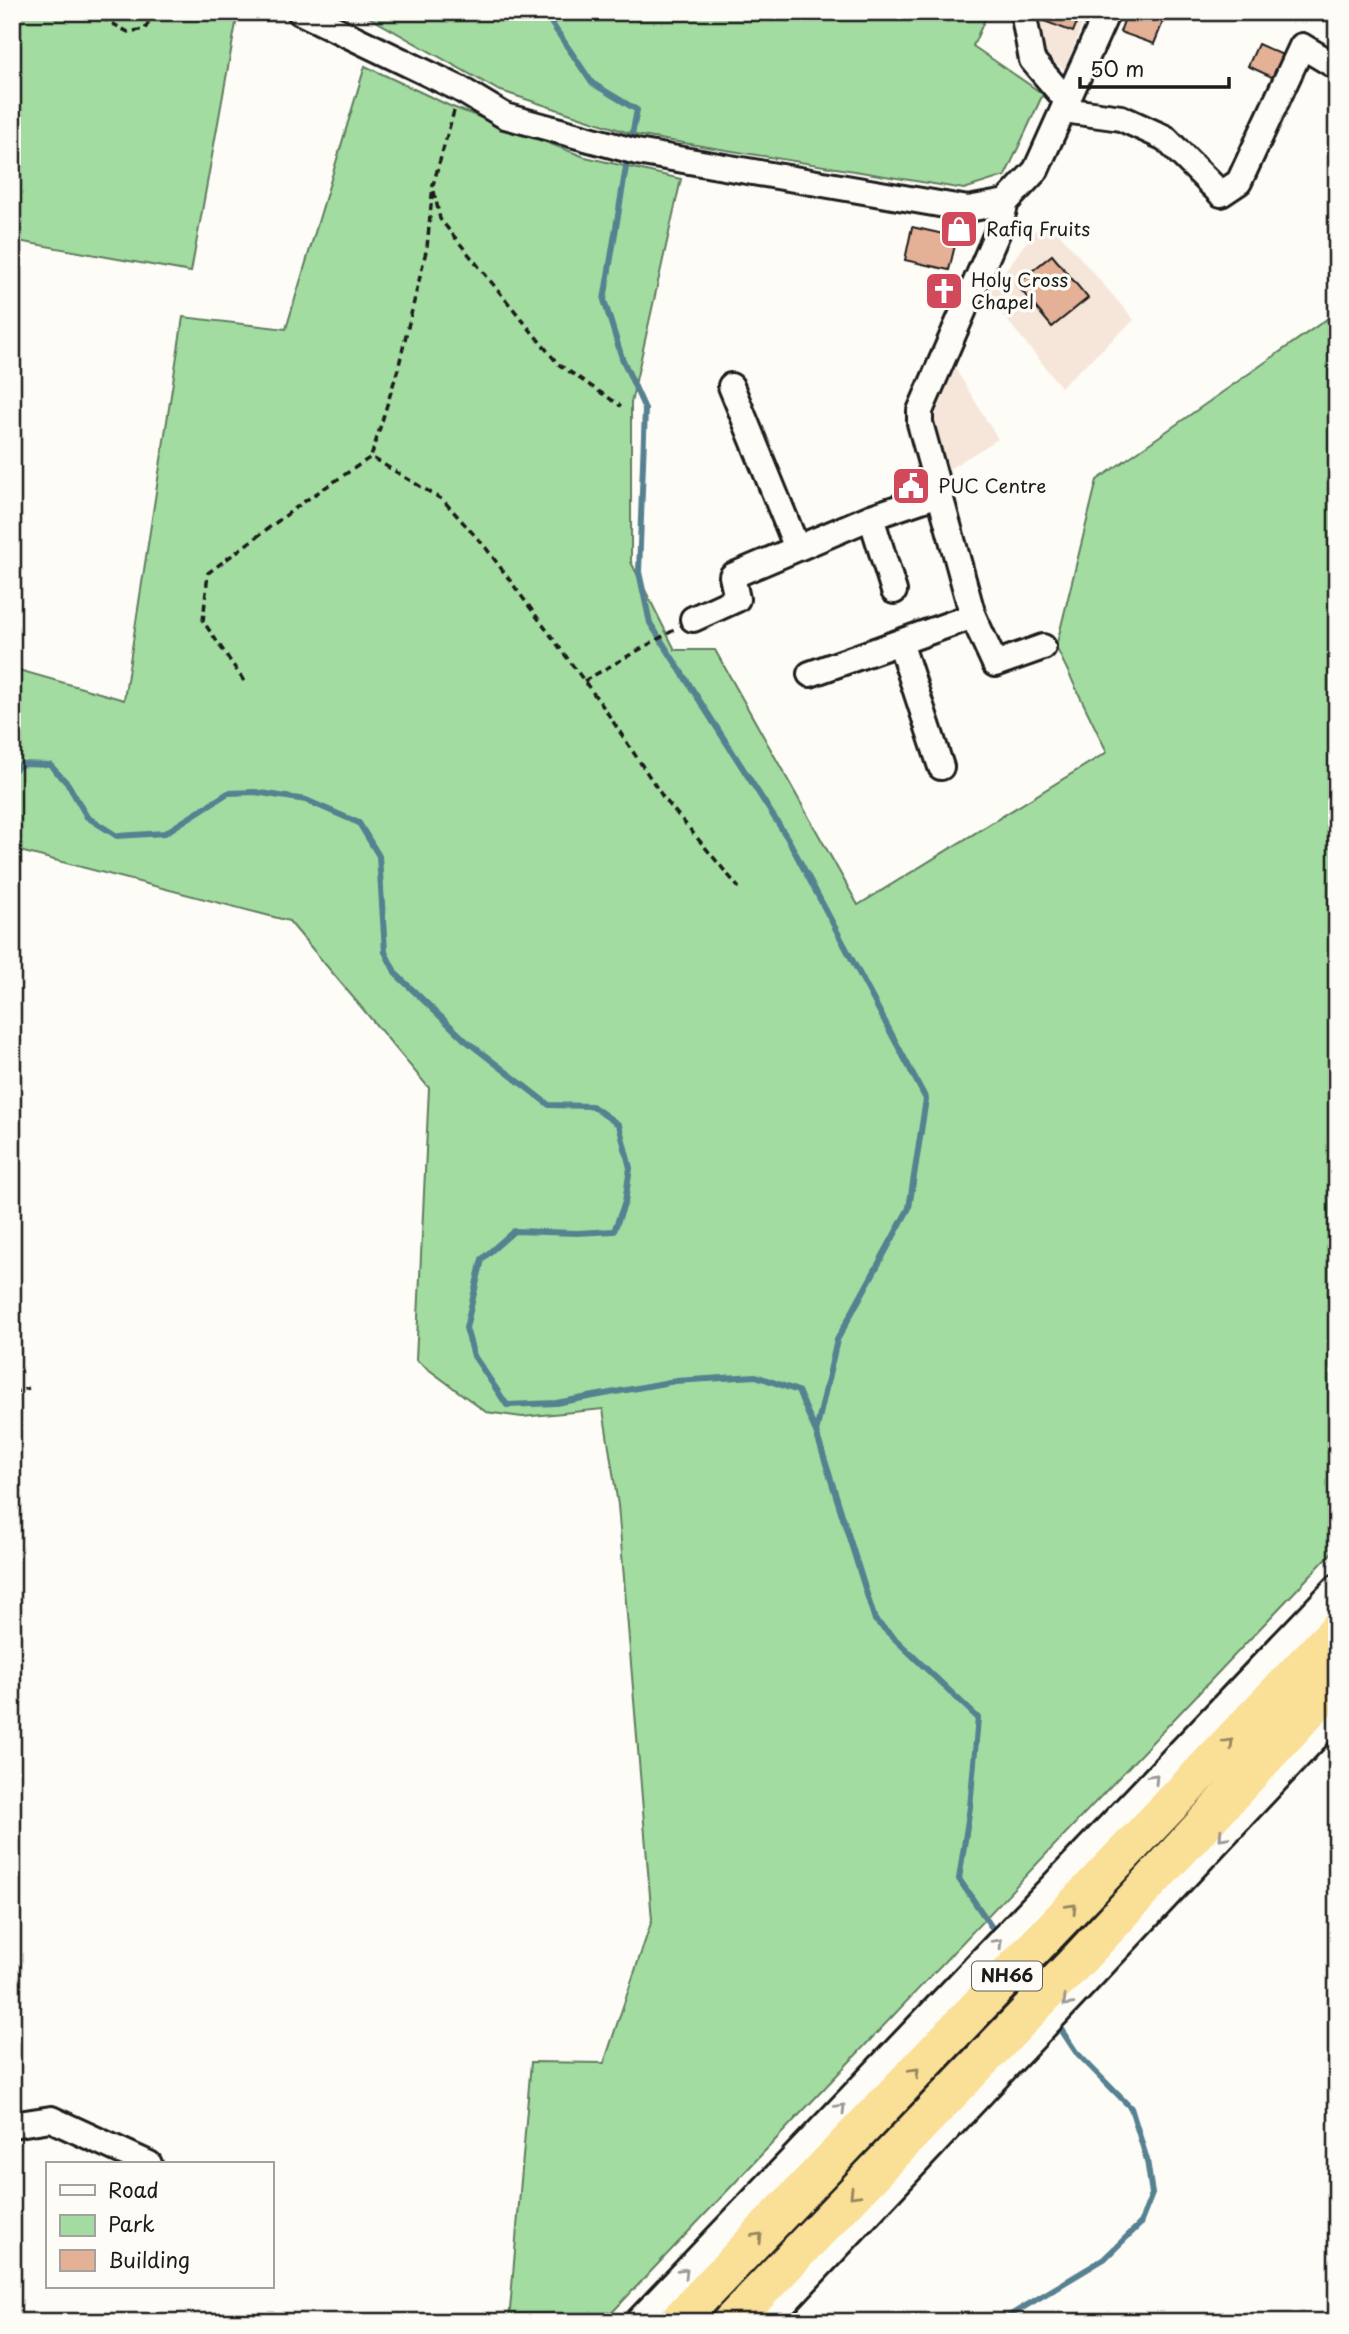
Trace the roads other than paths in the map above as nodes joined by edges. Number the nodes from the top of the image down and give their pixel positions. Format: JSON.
{"nodes":[{"id":1,"x":300,"y":12,"type":"edge"},
{"id":2,"x":1023,"y":12,"type":"edge"},
{"id":3,"x":1107,"y":12,"type":"edge"},
{"id":4,"x":1337,"y":67,"type":"edge"},
{"id":5,"x":1066,"y":106,"type":"junction"},
{"id":6,"x":1006,"y":202,"type":"junction"},
{"id":7,"x":731,"y":386,"type":"dead end"},
{"id":8,"x":939,"y":494,"type":"junction"},
{"id":9,"x":871,"y":517,"type":"junction"},
{"id":10,"x":797,"y":548,"type":"junction"},
{"id":11,"x":894,"y":591,"type":"dead end"},
{"id":12,"x":973,"y":616,"type":"junction"},
{"id":13,"x":693,"y":619,"type":"road end"},
{"id":14,"x":900,"y":642,"type":"junction"},
{"id":15,"x":1043,"y":647,"type":"dead end"},
{"id":16,"x":810,"y":674,"type":"dead end"},
{"id":17,"x":941,"y":767,"type":"dead end"},
{"id":18,"x":1337,"y":1587,"type":"edge"},
{"id":19,"x":1337,"y":1630,"type":"edge"},
{"id":20,"x":1337,"y":1680,"type":"edge"},
{"id":21,"x":1337,"y":1715,"type":"edge"},
{"id":22,"x":12,"y":2125,"type":"edge"},
{"id":23,"x":145,"y":2162,"type":"edge"},
{"id":24,"x":637,"y":2322,"type":"edge"},
{"id":25,"x":677,"y":2322,"type":"edge"},
{"id":26,"x":731,"y":2322,"type":"edge"},
{"id":27,"x":767,"y":2322,"type":"edge"}],
"edges":[{"from":1,"to":6,"type":"street"},
{"from":2,"to":5,"type":"street"},
{"from":3,"to":5,"type":"street"},
{"from":4,"to":5,"type":"street"},
{"from":5,"to":6,"type":"street"},
{"from":6,"to":8,"type":"street"},
{"from":7,"to":10,"type":"street"},
{"from":8,"to":9,"type":"street"},
{"from":8,"to":12,"type":"street"},
{"from":9,"to":10,"type":"street"},
{"from":9,"to":11,"type":"street"},
{"from":10,"to":13,"type":"street"},
{"from":12,"to":14,"type":"street"},
{"from":12,"to":15,"type":"street"},
{"from":14,"to":16,"type":"street"},
{"from":14,"to":17,"type":"street"},
{"from":24,"to":18,"type":"street","one_way":true},
{"from":25,"to":19,"type":"highway","number":"NH66","one_way":true},
{"from":20,"to":26,"type":"highway","number":"NH66","one_way":true},
{"from":21,"to":27,"type":"street","one_way":true},
{"from":22,"to":23,"type":"street"}]}
